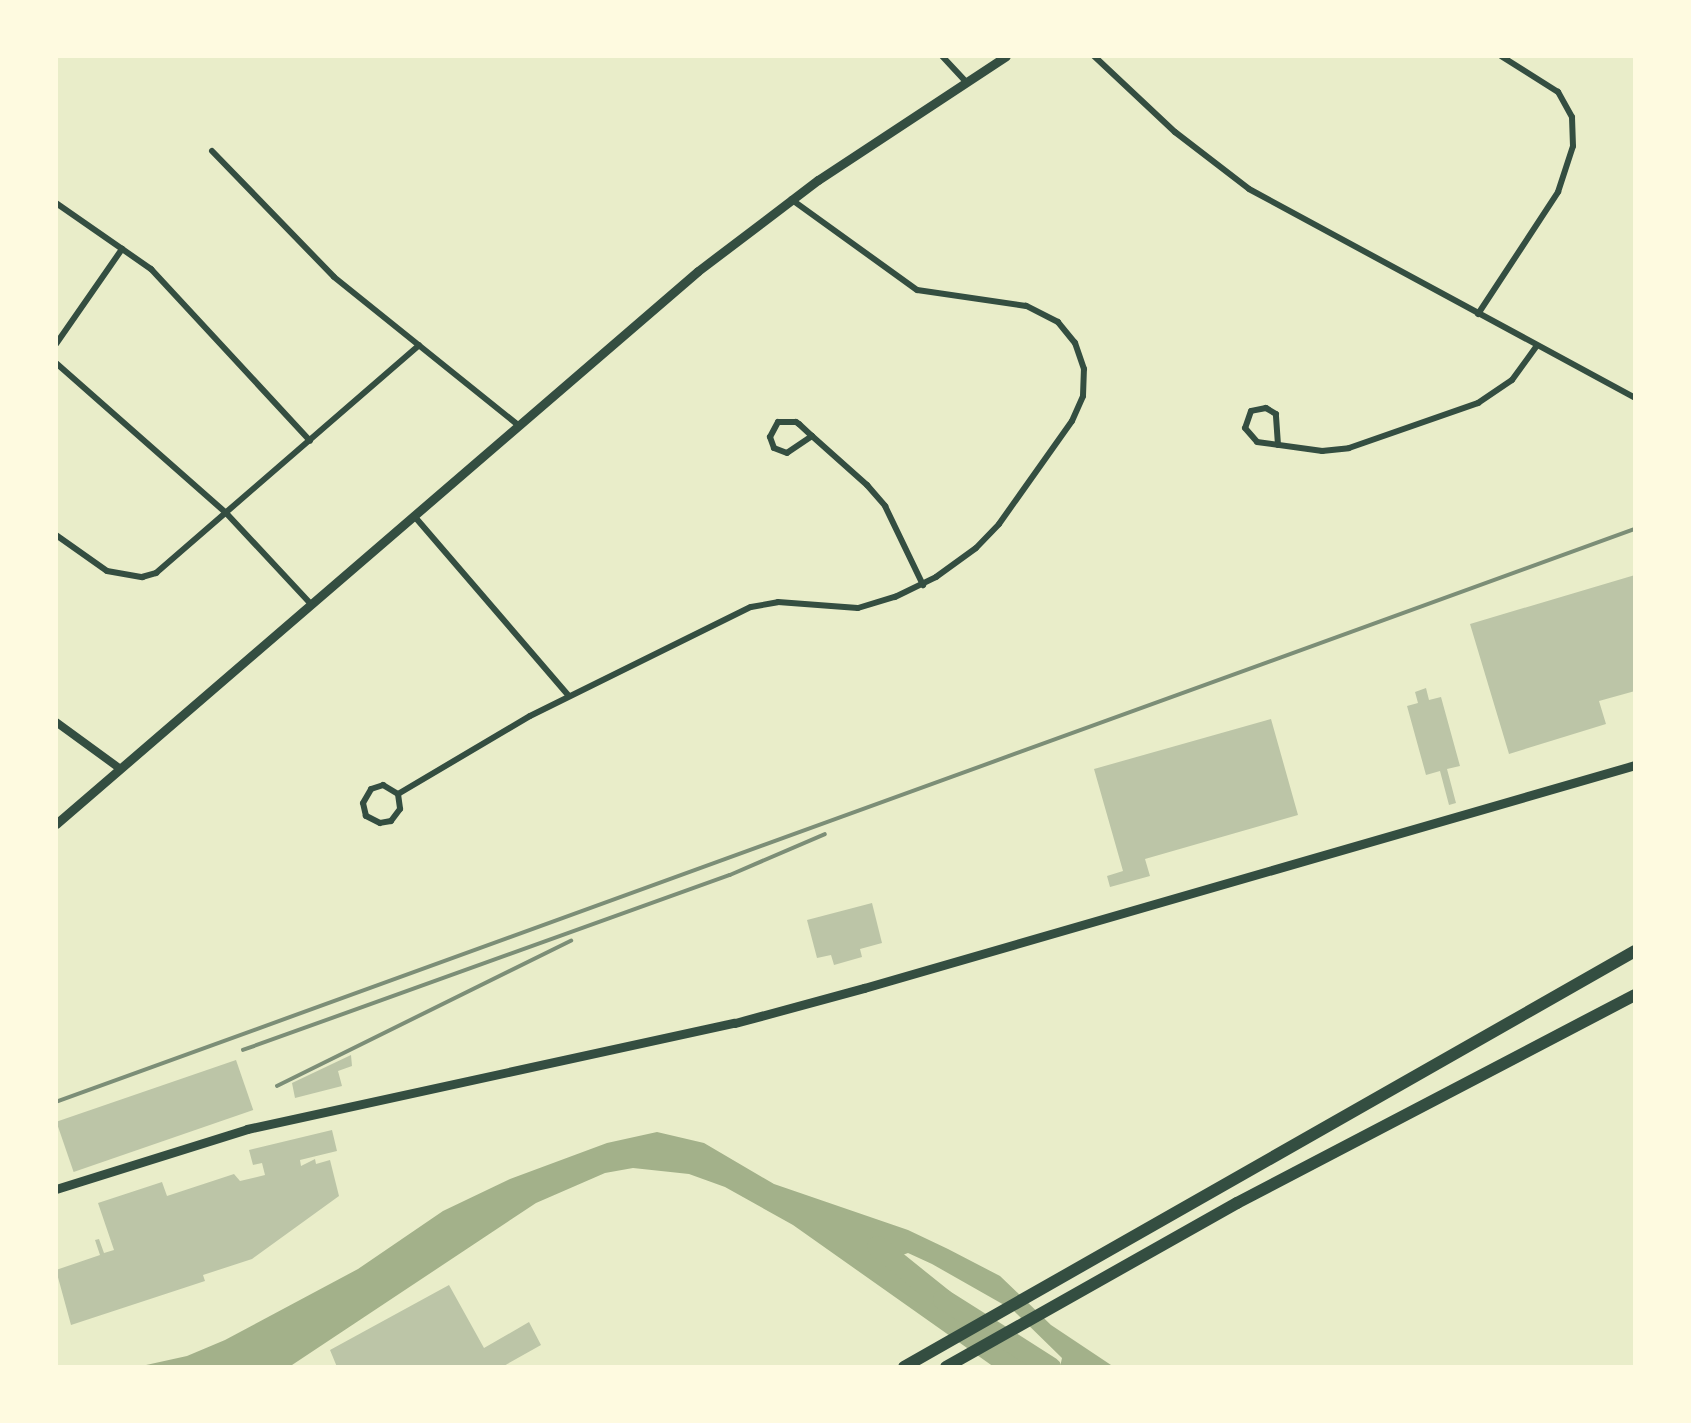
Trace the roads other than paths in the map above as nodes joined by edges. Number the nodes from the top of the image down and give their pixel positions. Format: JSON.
{"nodes":[{"id":1,"x":942,"y":56,"type":"edge"},
{"id":2,"x":1006,"y":56,"type":"edge"},
{"id":3,"x":1094,"y":56,"type":"edge"},
{"id":4,"x":1501,"y":56,"type":"edge"},
{"id":5,"x":966,"y":82,"type":"junction"},
{"id":6,"x":212,"y":151,"type":"dead end"},
{"id":7,"x":791,"y":200,"type":"junction"},
{"id":8,"x":56,"y":204,"type":"edge"},
{"id":9,"x":122,"y":249,"type":"junction"},
{"id":10,"x":1478,"y":314,"type":"junction"},
{"id":11,"x":56,"y":344,"type":"edge"},
{"id":12,"x":419,"y":345,"type":"junction"},
{"id":13,"x":1536,"y":347,"type":"junction"},
{"id":14,"x":56,"y":363,"type":"edge"},
{"id":15,"x":1635,"y":398,"type":"edge"},
{"id":16,"x":519,"y":426,"type":"junction"},
{"id":17,"x":812,"y":436,"type":"junction"},
{"id":18,"x":310,"y":441,"type":"junction"},
{"id":19,"x":1278,"y":444,"type":"junction"},
{"id":20,"x":227,"y":514,"type":"junction"},
{"id":21,"x":415,"y":517,"type":"junction"},
{"id":22,"x":56,"y":535,"type":"edge"},
{"id":23,"x":923,"y":584,"type":"junction"},
{"id":24,"x":311,"y":604,"type":"junction"},
{"id":25,"x":569,"y":696,"type":"junction"},
{"id":26,"x":56,"y":722,"type":"edge"},
{"id":27,"x":1635,"y":765,"type":"edge"},
{"id":28,"x":119,"y":768,"type":"junction"},
{"id":29,"x":398,"y":794,"type":"junction"},
{"id":30,"x":56,"y":824,"type":"edge"},
{"id":31,"x":1635,"y":951,"type":"edge"},
{"id":32,"x":1635,"y":995,"type":"edge"},
{"id":33,"x":56,"y":1189,"type":"edge"},
{"id":34,"x":904,"y":1367,"type":"edge"},
{"id":35,"x":946,"y":1367,"type":"edge"}],
"edges":[{"from":1,"to":5,"type":"street"},
{"from":2,"to":5,"type":"main road"},
{"from":3,"to":10,"type":"street"},
{"from":4,"to":10,"type":"street"},
{"from":5,"to":7,"type":"main road"},
{"from":6,"to":12,"type":"street"},
{"from":7,"to":16,"type":"main road"},
{"from":7,"to":23,"type":"street"},
{"from":8,"to":9,"type":"street"},
{"from":9,"to":11,"type":"street"},
{"from":9,"to":18,"type":"street"},
{"from":10,"to":13,"type":"street"},
{"from":12,"to":16,"type":"street"},
{"from":12,"to":18,"type":"street"},
{"from":13,"to":15,"type":"street"},
{"from":13,"to":19,"type":"street"},
{"from":14,"to":20,"type":"street"},
{"from":16,"to":21,"type":"main road"},
{"from":17,"to":17,"type":"street"},
{"from":17,"to":23,"type":"street"},
{"from":18,"to":20,"type":"street"},
{"from":19,"to":19,"type":"street"},
{"from":20,"to":22,"type":"street"},
{"from":20,"to":24,"type":"street"},
{"from":21,"to":24,"type":"main road"},
{"from":21,"to":25,"type":"street"},
{"from":23,"to":25,"type":"street"},
{"from":24,"to":28,"type":"main road"},
{"from":25,"to":29,"type":"street"},
{"from":26,"to":28,"type":"street"},
{"from":27,"to":33,"type":"main road"},
{"from":28,"to":30,"type":"main road"},
{"from":29,"to":29,"type":"street"},
{"from":31,"to":34,"type":"highway"},
{"from":32,"to":35,"type":"highway"}]}
